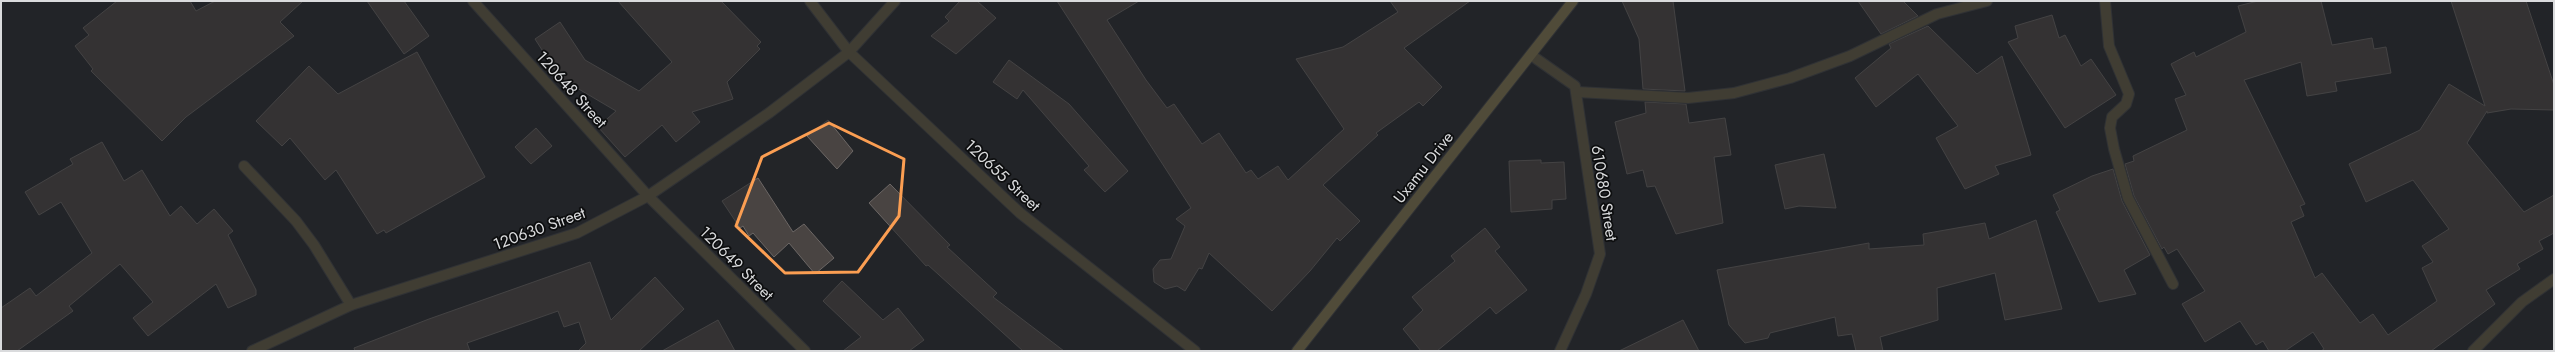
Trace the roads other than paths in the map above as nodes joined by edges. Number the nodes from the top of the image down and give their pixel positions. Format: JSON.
{"nodes":[{"id":1,"x":473,"y":1,"type":"edge"},
{"id":2,"x":810,"y":1,"type":"edge"},
{"id":3,"x":895,"y":1,"type":"edge"},
{"id":4,"x":1573,"y":1,"type":"edge"},
{"id":5,"x":1987,"y":1,"type":"edge"},
{"id":6,"x":2105,"y":1,"type":"edge"},
{"id":7,"x":849,"y":52,"type":"junction"},
{"id":8,"x":1531,"y":55,"type":"junction"},
{"id":9,"x":1576,"y":92,"type":"junction"},
{"id":10,"x":244,"y":166,"type":"dead end"},
{"id":11,"x":648,"y":196,"type":"junction"},
{"id":12,"x":2554,"y":279,"type":"edge"},
{"id":13,"x":2173,"y":284,"type":"dead end"},
{"id":14,"x":351,"y":306,"type":"junction"},
{"id":15,"x":252,"y":351,"type":"edge"},
{"id":16,"x":804,"y":351,"type":"edge"},
{"id":17,"x":1195,"y":351,"type":"edge"},
{"id":18,"x":1297,"y":351,"type":"edge"},
{"id":19,"x":1560,"y":351,"type":"edge"},
{"id":20,"x":2473,"y":351,"type":"edge"}],
"edges":[{"from":1,"to":11,"type":"street","name":"120648 Street"},
{"from":2,"to":7,"type":"street","name":"120655 Street"},
{"from":3,"to":7,"type":"street","name":"120630 Street"},
{"from":4,"to":8,"type":"street","name":"Uxamu Drive"},
{"from":5,"to":9,"type":"street"},
{"from":6,"to":13,"type":"street"},
{"from":7,"to":11,"type":"street","name":"120630 Street"},
{"from":7,"to":17,"type":"street","name":"120655 Street"},
{"from":8,"to":9,"type":"street"},
{"from":8,"to":18,"type":"street","name":"Uxamu Drive"},
{"from":9,"to":19,"type":"street","name":"610680 Street"},
{"from":10,"to":14,"type":"street"},
{"from":11,"to":14,"type":"street","name":"120630 Street"},
{"from":11,"to":16,"type":"street","name":"120649 Street"},
{"from":12,"to":20,"type":"street"},
{"from":14,"to":15,"type":"street","name":"120630 Street"}]}
